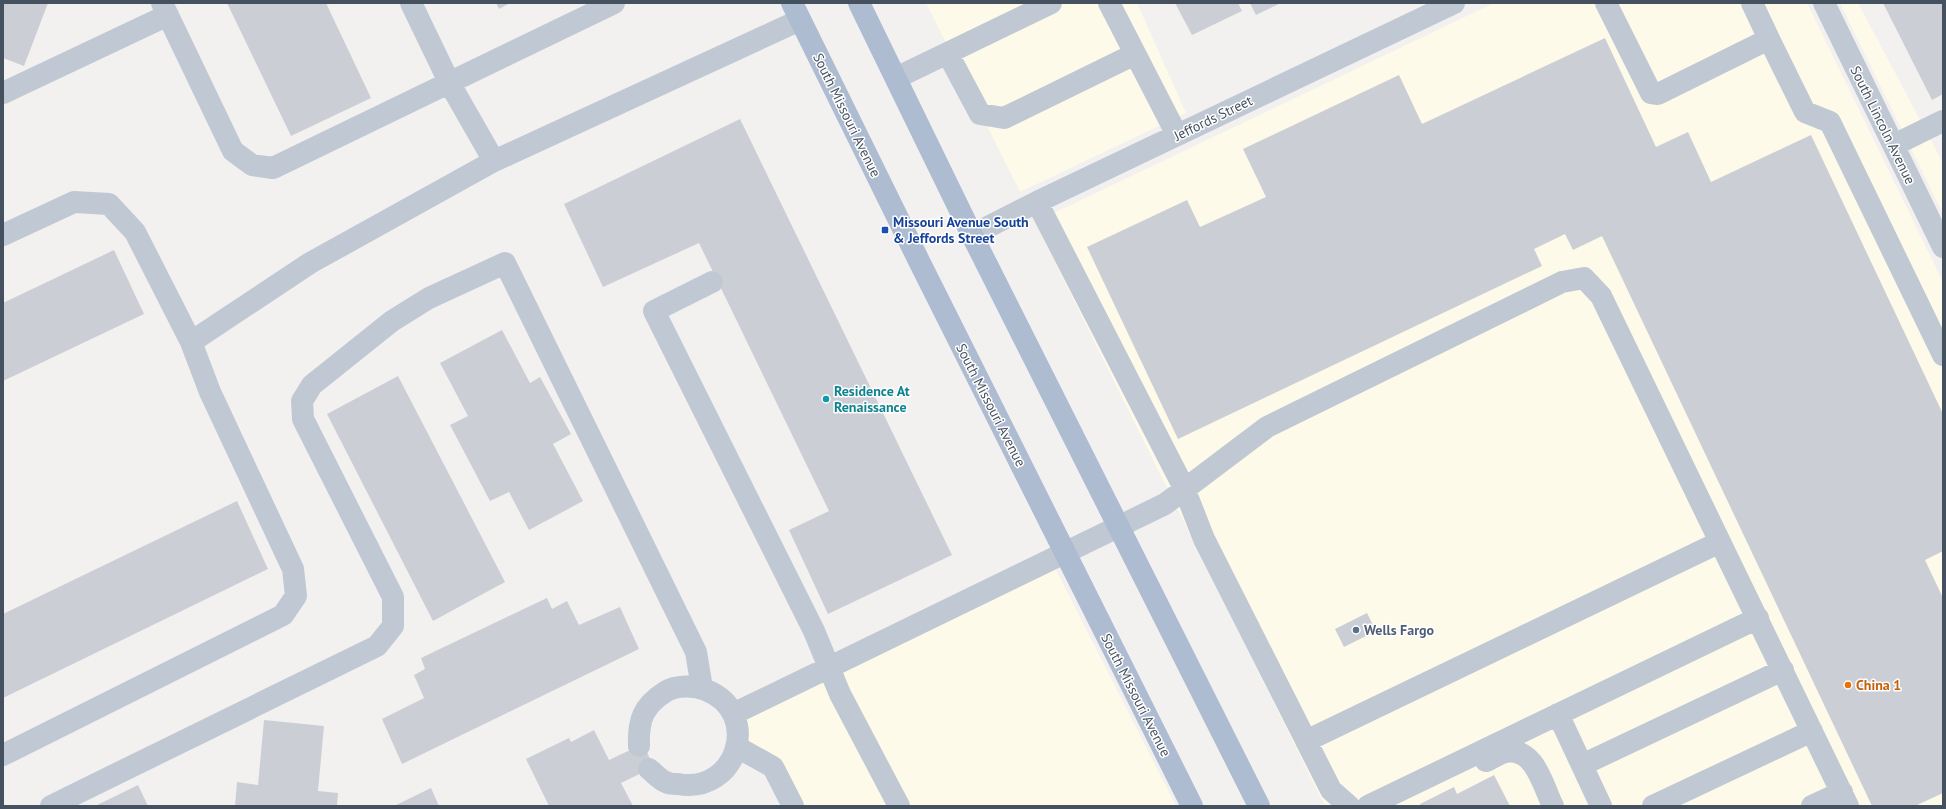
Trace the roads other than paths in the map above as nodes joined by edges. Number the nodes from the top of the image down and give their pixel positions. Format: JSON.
{"nodes":[{"id":1,"x":411,"y":3,"type":"edge"},
{"id":2,"x":614,"y":3,"type":"edge"},
{"id":3,"x":859,"y":3,"type":"edge"},
{"id":4,"x":1051,"y":3,"type":"edge"},
{"id":5,"x":1109,"y":3,"type":"edge"},
{"id":6,"x":1454,"y":3,"type":"edge"},
{"id":7,"x":1606,"y":3,"type":"edge"},
{"id":8,"x":1752,"y":3,"type":"edge"},
{"id":9,"x":1824,"y":3,"type":"edge"},
{"id":10,"x":165,"y":9,"type":"edge"},
{"id":11,"x":796,"y":12,"type":"edge"},
{"id":12,"x":1769,"y":39,"type":"junction"},
{"id":13,"x":948,"y":54,"type":"junction"},
{"id":14,"x":1135,"y":54,"type":"junction"},
{"id":15,"x":896,"y":78,"type":"junction"},
{"id":16,"x":450,"y":84,"type":"junction"},
{"id":17,"x":3,"y":93,"type":"edge"},
{"id":18,"x":1943,"y":120,"type":"edge"},
{"id":19,"x":1177,"y":135,"type":"junction"},
{"id":20,"x":1894,"y":145,"type":"junction"},
{"id":21,"x":494,"y":161,"type":"junction"},
{"id":22,"x":1037,"y":202,"type":"junction"},
{"id":23,"x":3,"y":235,"type":"edge"},
{"id":24,"x":972,"y":235,"type":"junction"},
{"id":25,"x":1943,"y":247,"type":"edge"},
{"id":26,"x":712,"y":282,"type":"dead end"},
{"id":27,"x":190,"y":342,"type":"junction"},
{"id":28,"x":1943,"y":355,"type":"edge"},
{"id":29,"x":1184,"y":488,"type":"junction"},
{"id":30,"x":1119,"y":527,"type":"junction"},
{"id":31,"x":1720,"y":542,"type":"junction"},
{"id":32,"x":1065,"y":553,"type":"junction"},
{"id":33,"x":1758,"y":618,"type":"junction"},
{"id":34,"x":829,"y":667,"type":"junction"},
{"id":35,"x":1782,"y":670,"type":"junction"},
{"id":36,"x":702,"y":688,"type":"junction"},
{"id":37,"x":733,"y":714,"type":"junction"},
{"id":38,"x":1558,"y":714,"type":"junction"},
{"id":39,"x":1812,"y":731,"type":"junction"},
{"id":40,"x":1306,"y":741,"type":"junction"},
{"id":41,"x":639,"y":746,"type":"dead end"},
{"id":42,"x":737,"y":747,"type":"junction"},
{"id":43,"x":3,"y":755,"type":"edge"},
{"id":44,"x":1582,"y":766,"type":"junction"},
{"id":45,"x":649,"y":769,"type":"dead end"},
{"id":46,"x":1845,"y":799,"type":"edge"},
{"id":47,"x":1656,"y":805,"type":"edge"},
{"id":48,"x":51,"y":806,"type":"edge"},
{"id":49,"x":793,"y":806,"type":"edge"},
{"id":50,"x":899,"y":806,"type":"edge"},
{"id":51,"x":1192,"y":806,"type":"edge"},
{"id":52,"x":1258,"y":806,"type":"edge"},
{"id":53,"x":1350,"y":806,"type":"edge"},
{"id":54,"x":1368,"y":806,"type":"edge"},
{"id":55,"x":1393,"y":806,"type":"edge"},
{"id":56,"x":1553,"y":806,"type":"edge"},
{"id":57,"x":1601,"y":806,"type":"edge"},
{"id":58,"x":1812,"y":806,"type":"edge"}],
"edges":[{"from":1,"to":16,"type":"street"},
{"from":2,"to":16,"type":"street"},
{"from":3,"to":15,"type":"main road"},
{"from":4,"to":13,"type":"street"},
{"from":5,"to":14,"type":"street"},
{"from":6,"to":19,"type":"street","name":"Jeffords Street"},
{"from":7,"to":12,"type":"street"},
{"from":8,"to":12,"type":"street"},
{"from":9,"to":20,"type":"street","name":"South Lincoln Avenue"},
{"from":10,"to":16,"type":"street"},
{"from":10,"to":17,"type":"street"},
{"from":11,"to":21,"type":"street"},
{"from":11,"to":32,"type":"main road","name":"South Missouri Avenue"},
{"from":12,"to":28,"type":"street"},
{"from":13,"to":14,"type":"street"},
{"from":13,"to":15,"type":"street"},
{"from":14,"to":19,"type":"street"},
{"from":15,"to":24,"type":"main road"},
{"from":16,"to":21,"type":"street"},
{"from":18,"to":20,"type":"street"},
{"from":19,"to":22,"type":"street","name":"Jeffords Street"},
{"from":20,"to":25,"type":"street","name":"South Lincoln Avenue"},
{"from":21,"to":27,"type":"street"},
{"from":22,"to":24,"type":"street","name":"Jeffords Street"},
{"from":22,"to":29,"type":"street"},
{"from":23,"to":27,"type":"street"},
{"from":24,"to":30,"type":"main road"},
{"from":26,"to":34,"type":"street"},
{"from":27,"to":43,"type":"street"},
{"from":29,"to":30,"type":"street"},
{"from":29,"to":31,"type":"street"},
{"from":29,"to":40,"type":"street"},
{"from":30,"to":32,"type":"street"},
{"from":30,"to":52,"type":"main road"},
{"from":31,"to":33,"type":"street"},
{"from":31,"to":40,"type":"street"},
{"from":32,"to":34,"type":"street"},
{"from":32,"to":51,"type":"main road","name":"South Missouri Avenue"},
{"from":33,"to":35,"type":"street"},
{"from":33,"to":38,"type":"street"},
{"from":34,"to":37,"type":"street"},
{"from":34,"to":50,"type":"street"},
{"from":35,"to":39,"type":"street"},
{"from":35,"to":44,"type":"street"},
{"from":36,"to":37,"type":"street"},
{"from":36,"to":41,"type":"street"},
{"from":36,"to":48,"type":"street"},
{"from":37,"to":42,"type":"street"},
{"from":38,"to":44,"type":"street"},
{"from":38,"to":54,"type":"street"},
{"from":39,"to":46,"type":"street"},
{"from":39,"to":47,"type":"street"},
{"from":40,"to":53,"type":"street"},
{"from":42,"to":45,"type":"street"},
{"from":42,"to":49,"type":"street"},
{"from":44,"to":57,"type":"street"},
{"from":46,"to":58,"type":"street"},
{"from":55,"to":56,"type":"street"}]}
